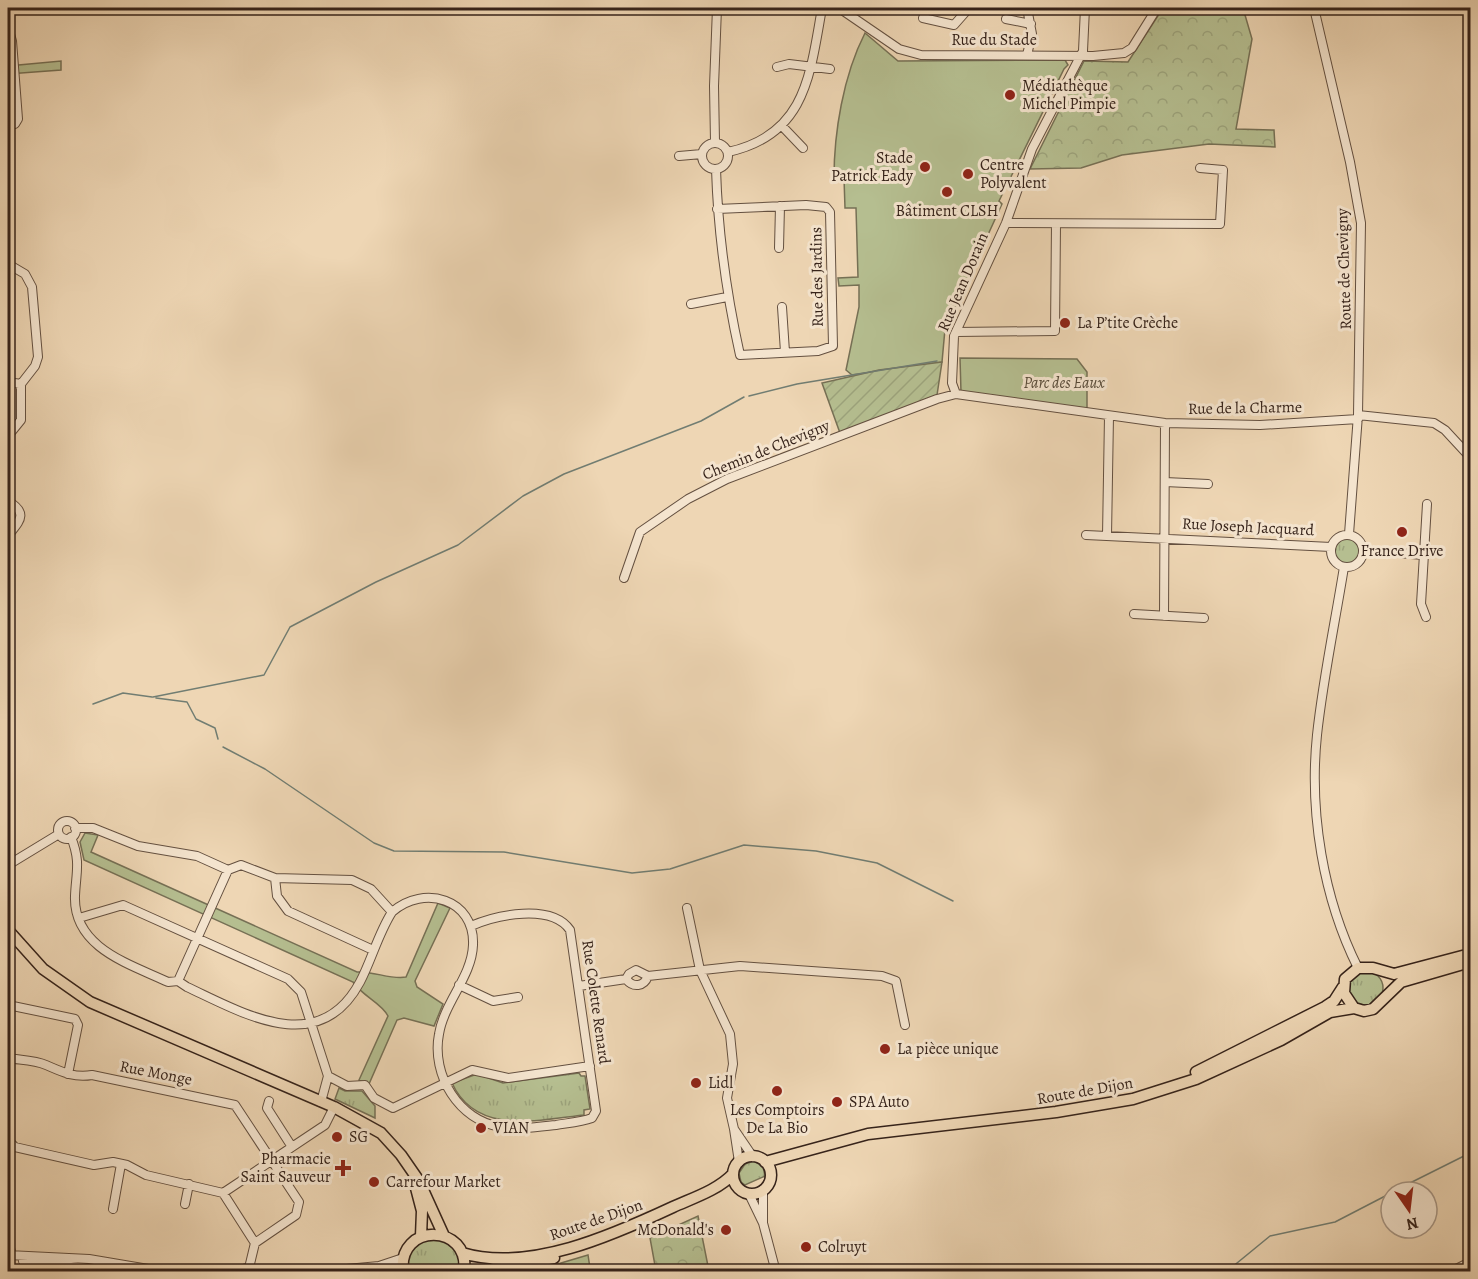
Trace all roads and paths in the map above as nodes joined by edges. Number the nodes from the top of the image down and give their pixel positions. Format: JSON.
{"nodes":[{"id":1,"x":717,"y":8,"type":"edge"},
{"id":2,"x":821,"y":8,"type":"edge"},
{"id":3,"x":969,"y":8,"type":"edge"},
{"id":4,"x":1027,"y":8,"type":"edge"},
{"id":5,"x":1085,"y":8,"type":"edge"},
{"id":6,"x":1157,"y":8,"type":"edge"},
{"id":7,"x":1314,"y":8,"type":"edge"},
{"id":8,"x":843,"y":9,"type":"edge"},
{"id":9,"x":923,"y":18,"type":"dead end"},
{"id":10,"x":1006,"y":19,"type":"dead end"},
{"id":11,"x":1030,"y":24,"type":"junction"},
{"id":12,"x":8,"y":27,"type":"edge"},
{"id":13,"x":1027,"y":55,"type":"junction"},
{"id":14,"x":1081,"y":55,"type":"junction"},
{"id":15,"x":811,"y":66,"type":"junction"},
{"id":16,"x":777,"y":67,"type":"dead end"},
{"id":17,"x":830,"y":69,"type":"dead end"},
{"id":18,"x":12,"y":124,"type":"edge"},
{"id":19,"x":781,"y":125,"type":"junction"},
{"id":20,"x":715,"y":142,"type":"junction"},
{"id":21,"x":803,"y":147,"type":"dead end"},
{"id":22,"x":728,"y":152,"type":"junction"},
{"id":23,"x":702,"y":154,"type":"junction"},
{"id":24,"x":679,"y":156,"type":"dead end"},
{"id":25,"x":1200,"y":168,"type":"dead end"},
{"id":26,"x":716,"y":169,"type":"junction"},
{"id":27,"x":780,"y":206,"type":"junction"},
{"id":28,"x":717,"y":209,"type":"junction"},
{"id":29,"x":1006,"y":222,"type":"junction"},
{"id":30,"x":1056,"y":224,"type":"junction"},
{"id":31,"x":779,"y":248,"type":"dead end"},
{"id":32,"x":8,"y":264,"type":"edge"},
{"id":33,"x":728,"y":297,"type":"junction"},
{"id":34,"x":691,"y":304,"type":"dead end"},
{"id":35,"x":782,"y":307,"type":"dead end"},
{"id":36,"x":956,"y":332,"type":"junction"},
{"id":37,"x":785,"y":352,"type":"junction"},
{"id":38,"x":8,"y":382,"type":"edge"},
{"id":39,"x":21,"y":384,"type":"junction"},
{"id":40,"x":956,"y":394,"type":"junction"},
{"id":41,"x":1109,"y":416,"type":"junction"},
{"id":42,"x":1358,"y":417,"type":"junction"},
{"id":43,"x":1165,"y":423,"type":"junction"},
{"id":44,"x":8,"y":436,"type":"edge"},
{"id":45,"x":1470,"y":457,"type":"edge"},
{"id":46,"x":1165,"y":482,"type":"junction"},
{"id":47,"x":1208,"y":484,"type":"dead end"},
{"id":48,"x":8,"y":501,"type":"edge"},
{"id":49,"x":1427,"y":504,"type":"dead end"},
{"id":50,"x":1349,"y":534,"type":"junction"},
{"id":51,"x":8,"y":536,"type":"edge"},
{"id":52,"x":1086,"y":536,"type":"dead end"},
{"id":53,"x":1107,"y":536,"type":"junction"},
{"id":54,"x":1164,"y":537,"type":"junction"},
{"id":55,"x":1330,"y":547,"type":"junction"},
{"id":56,"x":1363,"y":550,"type":"junction"},
{"id":57,"x":8,"y":553,"type":"edge"},
{"id":58,"x":1424,"y":555,"type":"junction"},
{"id":59,"x":1344,"y":567,"type":"junction"},
{"id":60,"x":624,"y":578,"type":"dead end"},
{"id":61,"x":8,"y":584,"type":"edge"},
{"id":62,"x":1134,"y":614,"type":"dead end"},
{"id":63,"x":1164,"y":616,"type":"junction"},
{"id":64,"x":1426,"y":617,"type":"dead end"},
{"id":65,"x":1204,"y":618,"type":"dead end"},
{"id":66,"x":8,"y":626,"type":"edge"},
{"id":67,"x":8,"y":672,"type":"edge"},
{"id":68,"x":75,"y":828,"type":"junction"},
{"id":69,"x":59,"y":834,"type":"junction"},
{"id":70,"x":71,"y":837,"type":"junction"},
{"id":71,"x":9,"y":864,"type":"edge"},
{"id":72,"x":228,"y":870,"type":"junction"},
{"id":73,"x":275,"y":878,"type":"junction"},
{"id":74,"x":687,"y":908,"type":"dead end"},
{"id":75,"x":392,"y":912,"type":"junction"},
{"id":76,"x":79,"y":918,"type":"junction"},
{"id":77,"x":471,"y":926,"type":"junction"},
{"id":78,"x":8,"y":930,"type":"edge"},
{"id":79,"x":198,"y":938,"type":"junction"},
{"id":80,"x":373,"y":950,"type":"junction"},
{"id":81,"x":1470,"y":954,"type":"edge"},
{"id":82,"x":1470,"y":962,"type":"edge"},
{"id":83,"x":1358,"y":968,"type":"junction"},
{"id":84,"x":700,"y":970,"type":"junction"},
{"id":85,"x":1380,"y":972,"type":"junction"},
{"id":86,"x":648,"y":976,"type":"junction"},
{"id":87,"x":626,"y":979,"type":"junction"},
{"id":88,"x":178,"y":981,"type":"junction"},
{"id":89,"x":459,"y":985,"type":"junction"},
{"id":90,"x":579,"y":986,"type":"junction"},
{"id":91,"x":1343,"y":987,"type":"junction"},
{"id":92,"x":1387,"y":994,"type":"junction"},
{"id":93,"x":519,"y":997,"type":"dead end"},
{"id":94,"x":8,"y":1005,"type":"edge"},
{"id":95,"x":1354,"y":1008,"type":"junction"},
{"id":96,"x":310,"y":1022,"type":"junction"},
{"id":97,"x":905,"y":1025,"type":"dead end"},
{"id":98,"x":8,"y":1058,"type":"edge"},
{"id":99,"x":590,"y":1066,"type":"junction"},
{"id":100,"x":68,"y":1074,"type":"junction"},
{"id":101,"x":328,"y":1076,"type":"junction"},
{"id":102,"x":445,"y":1082,"type":"junction"},
{"id":103,"x":269,"y":1101,"type":"dead end"},
{"id":104,"x":321,"y":1102,"type":"junction"},
{"id":105,"x":1105,"y":1104,"type":"junction"},
{"id":106,"x":334,"y":1107,"type":"junction"},
{"id":107,"x":734,"y":1129,"type":"junction"},
{"id":108,"x":9,"y":1144,"type":"edge"},
{"id":109,"x":292,"y":1147,"type":"junction"},
{"id":110,"x":805,"y":1150,"type":"junction"},
{"id":111,"x":401,"y":1155,"type":"junction"},
{"id":112,"x":753,"y":1157,"type":"junction"},
{"id":113,"x":271,"y":1160,"type":"junction"},
{"id":114,"x":739,"y":1162,"type":"junction"},
{"id":115,"x":765,"y":1162,"type":"junction"},
{"id":116,"x":121,"y":1164,"type":"junction"},
{"id":117,"x":733,"y":1174,"type":"junction"},
{"id":118,"x":770,"y":1174,"type":"junction"},
{"id":119,"x":189,"y":1184,"type":"junction"},
{"id":120,"x":763,"y":1190,"type":"junction"},
{"id":121,"x":744,"y":1191,"type":"junction"},
{"id":122,"x":223,"y":1193,"type":"junction"},
{"id":123,"x":700,"y":1195,"type":"junction"},
{"id":124,"x":185,"y":1204,"type":"dead end"},
{"id":125,"x":112,"y":1209,"type":"dead end"},
{"id":126,"x":764,"y":1223,"type":"junction"},
{"id":127,"x":632,"y":1226,"type":"junction"},
{"id":128,"x":421,"y":1236,"type":"junction"},
{"id":129,"x":444,"y":1236,"type":"junction"},
{"id":130,"x":8,"y":1241,"type":"edge"},
{"id":131,"x":255,"y":1243,"type":"junction"},
{"id":132,"x":462,"y":1253,"type":"junction"},
{"id":133,"x":9,"y":1256,"type":"edge"},
{"id":134,"x":403,"y":1258,"type":"junction"},
{"id":135,"x":1470,"y":1262,"type":"edge"},
{"id":136,"x":111,"y":1263,"type":"junction"},
{"id":137,"x":93,"y":1269,"type":"edge"},
{"id":138,"x":247,"y":1270,"type":"edge"},
{"id":139,"x":1451,"y":1271,"type":"edge"},
{"id":140,"x":123,"y":1272,"type":"edge"},
{"id":141,"x":166,"y":1272,"type":"edge"},
{"id":142,"x":314,"y":1272,"type":"edge"},
{"id":143,"x":403,"y":1272,"type":"edge"},
{"id":144,"x":464,"y":1272,"type":"edge"},
{"id":145,"x":474,"y":1272,"type":"edge"},
{"id":146,"x":776,"y":1272,"type":"edge"}],
"edges":[{"from":1,"to":20,"type":"street"},
{"from":2,"to":8,"type":"street","name":"Rue du Stade"},
{"from":2,"to":15,"type":"street"},
{"from":3,"to":9,"type":"street"},
{"from":4,"to":11,"type":"street"},
{"from":5,"to":14,"type":"street","name":"Rue Jean Dorain"},
{"from":6,"to":14,"type":"street","name":"Rue du Stade"},
{"from":7,"to":42,"type":"street","name":"Route de Chevigny"},
{"from":8,"to":13,"type":"street","name":"Rue du Stade"},
{"from":10,"to":11,"type":"street"},
{"from":11,"to":13,"type":"street"},
{"from":12,"to":18,"type":"street"},
{"from":13,"to":14,"type":"street","name":"Rue du Stade"},
{"from":14,"to":29,"type":"street","name":"Rue Jean Dorain"},
{"from":15,"to":16,"type":"street"},
{"from":15,"to":17,"type":"street"},
{"from":15,"to":19,"type":"street"},
{"from":19,"to":21,"type":"street"},
{"from":19,"to":22,"type":"street"},
{"from":20,"to":22,"type":"street"},
{"from":20,"to":23,"type":"street"},
{"from":22,"to":26,"type":"street"},
{"from":23,"to":24,"type":"street"},
{"from":23,"to":26,"type":"street"},
{"from":25,"to":30,"type":"street"},
{"from":26,"to":28,"type":"street"},
{"from":27,"to":28,"type":"street","name":"Rue des Jardins"},
{"from":27,"to":31,"type":"street"},
{"from":27,"to":37,"type":"street","name":"Rue des Jardins"},
{"from":28,"to":33,"type":"street"},
{"from":29,"to":30,"type":"street"},
{"from":29,"to":36,"type":"street","name":"Rue Jean Dorain"},
{"from":30,"to":36,"type":"street"},
{"from":32,"to":39,"type":"street"},
{"from":33,"to":34,"type":"street"},
{"from":33,"to":37,"type":"street","name":"Rue des Jardins"},
{"from":35,"to":37,"type":"street"},
{"from":36,"to":40,"type":"street","name":"Rue Jean Dorain"},
{"from":38,"to":39,"type":"street"},
{"from":39,"to":44,"type":"street"},
{"from":40,"to":41,"type":"street","name":"Rue de la Charme"},
{"from":40,"to":60,"type":"street","name":"Chemin de Chevigny"},
{"from":41,"to":43,"type":"street","name":"Rue de la Charme"},
{"from":41,"to":53,"type":"street"},
{"from":42,"to":43,"type":"street","name":"Rue de la Charme"},
{"from":42,"to":45,"type":"street","name":"Rue de la Charme"},
{"from":42,"to":50,"type":"street","name":"Route de Chevigny"},
{"from":43,"to":46,"type":"street"},
{"from":46,"to":47,"type":"street"},
{"from":46,"to":54,"type":"street"},
{"from":48,"to":51,"type":"street"},
{"from":49,"to":58,"type":"street"},
{"from":50,"to":55,"type":"street"},
{"from":50,"to":56,"type":"street"},
{"from":52,"to":53,"type":"street","name":"Rue Joseph Jacquard"},
{"from":53,"to":54,"type":"street","name":"Rue Joseph Jacquard"},
{"from":54,"to":55,"type":"street","name":"Rue Joseph Jacquard"},
{"from":54,"to":63,"type":"street"},
{"from":55,"to":59,"type":"street"},
{"from":56,"to":58,"type":"street"},
{"from":56,"to":59,"type":"street"},
{"from":57,"to":61,"type":"street"},
{"from":58,"to":64,"type":"street"},
{"from":59,"to":83,"type":"street"},
{"from":62,"to":63,"type":"street"},
{"from":63,"to":65,"type":"street"},
{"from":66,"to":67,"type":"street"},
{"from":68,"to":69,"type":"street"},
{"from":68,"to":70,"type":"street"},
{"from":68,"to":72,"type":"street"},
{"from":69,"to":70,"type":"street"},
{"from":69,"to":71,"type":"street"},
{"from":70,"to":76,"type":"street"},
{"from":72,"to":73,"type":"street"},
{"from":72,"to":79,"type":"street"},
{"from":73,"to":75,"type":"street"},
{"from":73,"to":80,"type":"street"},
{"from":74,"to":84,"type":"street"},
{"from":75,"to":77,"type":"street"},
{"from":75,"to":80,"type":"street"},
{"from":76,"to":79,"type":"street"},
{"from":76,"to":88,"type":"street"},
{"from":77,"to":89,"type":"street"},
{"from":77,"to":90,"type":"street","name":"Rue Colette Renard"},
{"from":78,"to":104,"type":"main road"},
{"from":79,"to":88,"type":"street"},
{"from":79,"to":96,"type":"street"},
{"from":80,"to":96,"type":"street"},
{"from":81,"to":85,"type":"main road"},
{"from":82,"to":92,"type":"main road"},
{"from":83,"to":85,"type":"main road"},
{"from":83,"to":91,"type":"main road"},
{"from":84,"to":86,"type":"street"},
{"from":84,"to":97,"type":"street"},
{"from":84,"to":107,"type":"street"},
{"from":85,"to":92,"type":"main road"},
{"from":86,"to":87,"type":"street"},
{"from":86,"to":87,"type":"street"},
{"from":87,"to":90,"type":"street"},
{"from":88,"to":96,"type":"street"},
{"from":89,"to":93,"type":"street"},
{"from":89,"to":102,"type":"street"},
{"from":90,"to":99,"type":"street","name":"Rue Colette Renard"},
{"from":91,"to":95,"type":"main road"},
{"from":91,"to":105,"type":"main road"},
{"from":92,"to":95,"type":"main road"},
{"from":94,"to":100,"type":"street"},
{"from":95,"to":105,"type":"main road","name":"Route de Dijon"},
{"from":96,"to":101,"type":"street"},
{"from":98,"to":100,"type":"street","name":"Rue Monge"},
{"from":99,"to":102,"type":"street"},
{"from":99,"to":102,"type":"street","name":"Rue Colette Renard"},
{"from":100,"to":113,"type":"street","name":"Rue Monge"},
{"from":101,"to":102,"type":"street"},
{"from":101,"to":104,"type":"street"},
{"from":103,"to":109,"type":"street"},
{"from":104,"to":106,"type":"main road"},
{"from":105,"to":110,"type":"main road","name":"Route de Dijon"},
{"from":106,"to":109,"type":"street"},
{"from":106,"to":111,"type":"main road"},
{"from":107,"to":112,"type":"street"},
{"from":107,"to":114,"type":"street"},
{"from":108,"to":116,"type":"street"},
{"from":109,"to":113,"type":"street"},
{"from":110,"to":115,"type":"main road","name":"Route de Dijon"},
{"from":110,"to":118,"type":"main road","name":"Route de Dijon"},
{"from":111,"to":128,"type":"main road"},
{"from":111,"to":129,"type":"main road"},
{"from":112,"to":114,"type":"main road"},
{"from":112,"to":115,"type":"main road"},
{"from":113,"to":122,"type":"street"},
{"from":113,"to":131,"type":"street","name":"Rue Monge"},
{"from":114,"to":117,"type":"main road"},
{"from":115,"to":118,"type":"main road"},
{"from":116,"to":119,"type":"street"},
{"from":116,"to":125,"type":"street"},
{"from":117,"to":121,"type":"main road"},
{"from":117,"to":123,"type":"main road","name":"Route de Dijon"},
{"from":118,"to":120,"type":"main road"},
{"from":119,"to":122,"type":"street"},
{"from":119,"to":124,"type":"street"},
{"from":120,"to":121,"type":"main road"},
{"from":120,"to":126,"type":"street"},
{"from":121,"to":123,"type":"main road","name":"Route de Dijon"},
{"from":121,"to":126,"type":"street"},
{"from":122,"to":131,"type":"street"},
{"from":123,"to":127,"type":"main road","name":"Route de Dijon"},
{"from":126,"to":146,"type":"street"},
{"from":127,"to":132,"type":"main road","name":"Route de Dijon"},
{"from":127,"to":145,"type":"main road"},
{"from":128,"to":129,"type":"main road"},
{"from":128,"to":134,"type":"main road"},
{"from":129,"to":132,"type":"main road"},
{"from":130,"to":133,"type":"street"},
{"from":131,"to":138,"type":"street"},
{"from":132,"to":144,"type":"main road"},
{"from":133,"to":136,"type":"street"},
{"from":133,"to":137,"type":"street"},
{"from":134,"to":142,"type":"street"},
{"from":134,"to":143,"type":"main road"},
{"from":135,"to":139,"type":"street"},
{"from":136,"to":137,"type":"street"},
{"from":136,"to":141,"type":"street"},
{"from":137,"to":140,"type":"street"}]}
